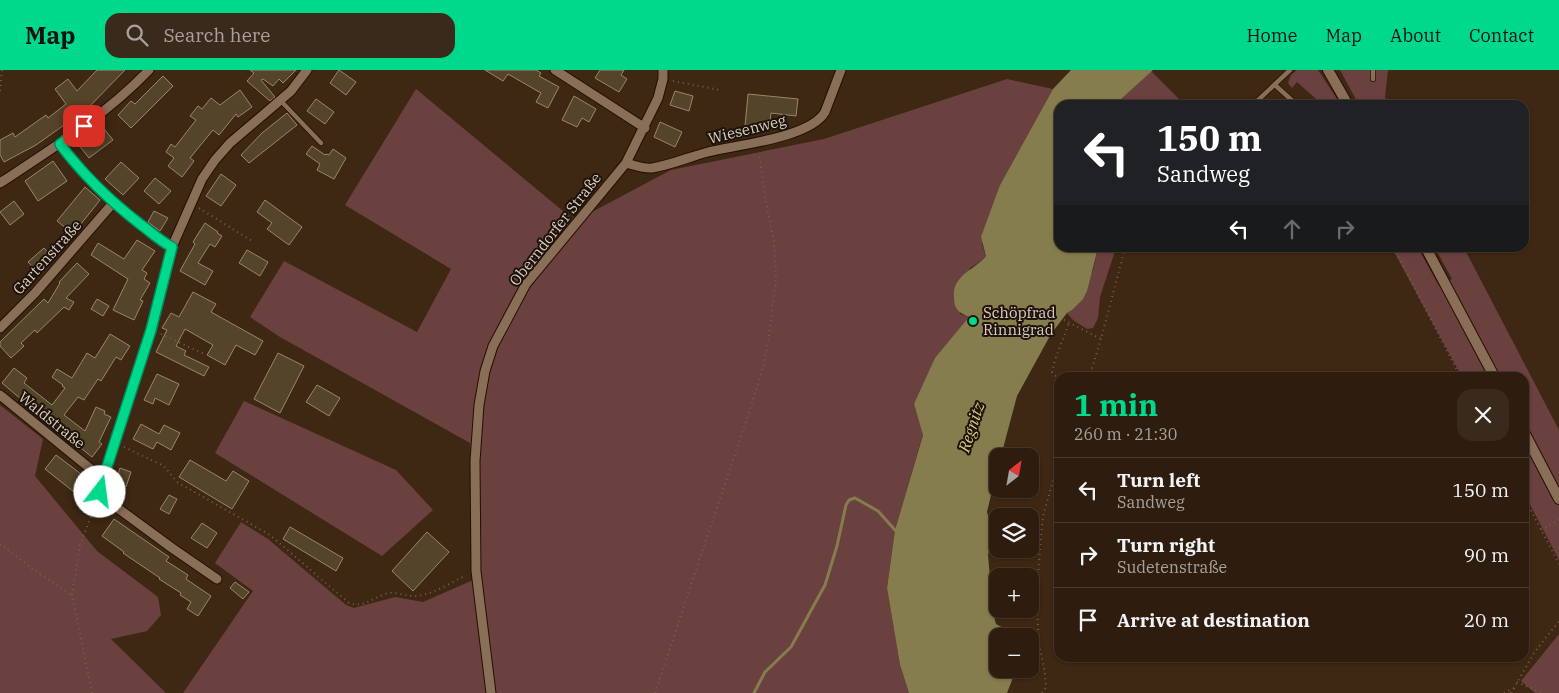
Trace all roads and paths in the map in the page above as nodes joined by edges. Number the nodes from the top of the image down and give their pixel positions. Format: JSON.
{"nodes":[{"id":1,"x":2,"y":70,"type":"edge"},
{"id":2,"x":149,"y":70,"type":"edge"},
{"id":3,"x":308,"y":70,"type":"edge"},
{"id":4,"x":554,"y":70,"type":"edge"},
{"id":5,"x":841,"y":70,"type":"edge"},
{"id":6,"x":1290,"y":70,"type":"edge"},
{"id":7,"x":1328,"y":70,"type":"edge"},
{"id":8,"x":1373,"y":70,"type":"edge"},
{"id":9,"x":663,"y":74,"type":"edge"},
{"id":10,"x":1373,"y":79,"type":"dead end"},
{"id":11,"x":1275,"y":85,"type":"junction"},
{"id":12,"x":720,"y":90,"type":"dead end"},
{"id":13,"x":0,"y":91,"type":"edge"},
{"id":14,"x":280,"y":100,"type":"junction"},
{"id":15,"x":1258,"y":100,"type":"edge"},
{"id":16,"x":1292,"y":100,"type":"edge"},
{"id":17,"x":1345,"y":100,"type":"edge"},
{"id":18,"x":644,"y":128,"type":"junction"},
{"id":19,"x":321,"y":143,"type":"dead end"},
{"id":20,"x":758,"y":143,"type":"junction"},
{"id":21,"x":60,"y":144,"type":"junction"},
{"id":22,"x":626,"y":164,"type":"junction"},
{"id":23,"x":0,"y":183,"type":"edge"},
{"id":24,"x":191,"y":202,"type":"junction"},
{"id":25,"x":113,"y":203,"type":"junction"},
{"id":26,"x":252,"y":241,"type":"dead end"},
{"id":27,"x":172,"y":247,"type":"junction"},
{"id":28,"x":1124,"y":252,"type":"edge"},
{"id":29,"x":1396,"y":252,"type":"edge"},
{"id":30,"x":1428,"y":252,"type":"edge"},
{"id":31,"x":1064,"y":320,"type":"dead end"},
{"id":32,"x":1069,"y":323,"type":"junction"},
{"id":33,"x":0,"y":328,"type":"edge"},
{"id":34,"x":151,"y":330,"type":"junction"},
{"id":35,"x":1100,"y":339,"type":"junction"},
{"id":36,"x":206,"y":355,"type":"dead end"},
{"id":37,"x":1091,"y":372,"type":"edge"},
{"id":38,"x":1458,"y":372,"type":"edge"},
{"id":39,"x":1492,"y":372,"type":"edge"},
{"id":40,"x":1054,"y":374,"type":"edge"},
{"id":41,"x":0,"y":395,"type":"edge"},
{"id":42,"x":115,"y":442,"type":"junction"},
{"id":43,"x":1529,"y":442,"type":"edge"},
{"id":44,"x":1054,"y":478,"type":"edge"},
{"id":45,"x":103,"y":479,"type":"junction"},
{"id":46,"x":100,"y":492,"type":"junction"},
{"id":47,"x":1559,"y":499,"type":"edge"},
{"id":48,"x":1529,"y":507,"type":"edge"},
{"id":49,"x":1559,"y":520,"type":"edge"},
{"id":50,"x":1541,"y":530,"type":"junction"},
{"id":51,"x":0,"y":544,"type":"edge"},
{"id":52,"x":1559,"y":564,"type":"edge"},
{"id":53,"x":476,"y":571,"type":"junction"},
{"id":54,"x":217,"y":578,"type":"dead end"},
{"id":55,"x":72,"y":596,"type":"junction"},
{"id":56,"x":1559,"y":621,"type":"edge"},
{"id":57,"x":1529,"y":662,"type":"edge"},
{"id":58,"x":1529,"y":662,"type":"edge"},
{"id":59,"x":1517,"y":682,"type":"junction"},
{"id":60,"x":1514,"y":688,"type":"junction"},
{"id":61,"x":92,"y":693,"type":"edge"},
{"id":62,"x":491,"y":693,"type":"edge"},
{"id":63,"x":655,"y":693,"type":"edge"},
{"id":64,"x":1042,"y":693,"type":"edge"},
{"id":65,"x":1504,"y":693,"type":"edge"},
{"id":66,"x":1511,"y":693,"type":"edge"},
{"id":67,"x":1542,"y":693,"type":"edge"}],
"edges":[{"from":1,"to":13,"type":"path"},
{"from":2,"to":21,"type":"street"},
{"from":3,"to":14,"type":"street"},
{"from":4,"to":18,"type":"street"},
{"from":5,"to":20,"type":"street","name":"Wiesenweg"},
{"from":6,"to":11,"type":"lane"},
{"from":7,"to":17,"type":"street"},
{"from":8,"to":10,"type":"lane"},
{"from":9,"to":12,"type":"path"},
{"from":9,"to":18,"type":"street","name":"Oberndorfer Straße"},
{"from":11,"to":15,"type":"lane"},
{"from":11,"to":16,"type":"lane"},
{"from":14,"to":19,"type":"lane"},
{"from":14,"to":24,"type":"street"},
{"from":18,"to":22,"type":"street","name":"Oberndorfer Straße"},
{"from":20,"to":22,"type":"street","name":"Wiesenweg"},
{"from":20,"to":63,"type":"path"},
{"from":21,"to":23,"type":"street"},
{"from":21,"to":25,"type":"street"},
{"from":22,"to":53,"type":"street","name":"Oberndorfer Straße"},
{"from":24,"to":26,"type":"path"},
{"from":24,"to":27,"type":"street"},
{"from":25,"to":27,"type":"street"},
{"from":25,"to":33,"type":"street","name":"Gartenstraße"},
{"from":27,"to":34,"type":"street"},
{"from":28,"to":35,"type":"path"},
{"from":29,"to":38,"type":"path"},
{"from":30,"to":39,"type":"street"},
{"from":31,"to":32,"type":"path"},
{"from":32,"to":35,"type":"path"},
{"from":32,"to":40,"type":"path"},
{"from":34,"to":36,"type":"path"},
{"from":34,"to":42,"type":"street"},
{"from":35,"to":37,"type":"path"},
{"from":41,"to":45,"type":"street","name":"Waldstraße"},
{"from":42,"to":45,"type":"street"},
{"from":42,"to":53,"type":"path"},
{"from":43,"to":47,"type":"street"},
{"from":44,"to":64,"type":"path"},
{"from":45,"to":46,"type":"street"},
{"from":46,"to":54,"type":"street"},
{"from":46,"to":55,"type":"path"},
{"from":48,"to":50,"type":"path"},
{"from":49,"to":50,"type":"path"},
{"from":50,"to":52,"type":"path"},
{"from":51,"to":55,"type":"path"},
{"from":53,"to":62,"type":"street","name":"Oberndorfer Straße"},
{"from":55,"to":61,"type":"path"},
{"from":56,"to":57,"type":"path"},
{"from":58,"to":59,"type":"path"},
{"from":59,"to":60,"type":"path"},
{"from":59,"to":67,"type":"path"},
{"from":60,"to":65,"type":"path"},
{"from":60,"to":66,"type":"path"}]}
